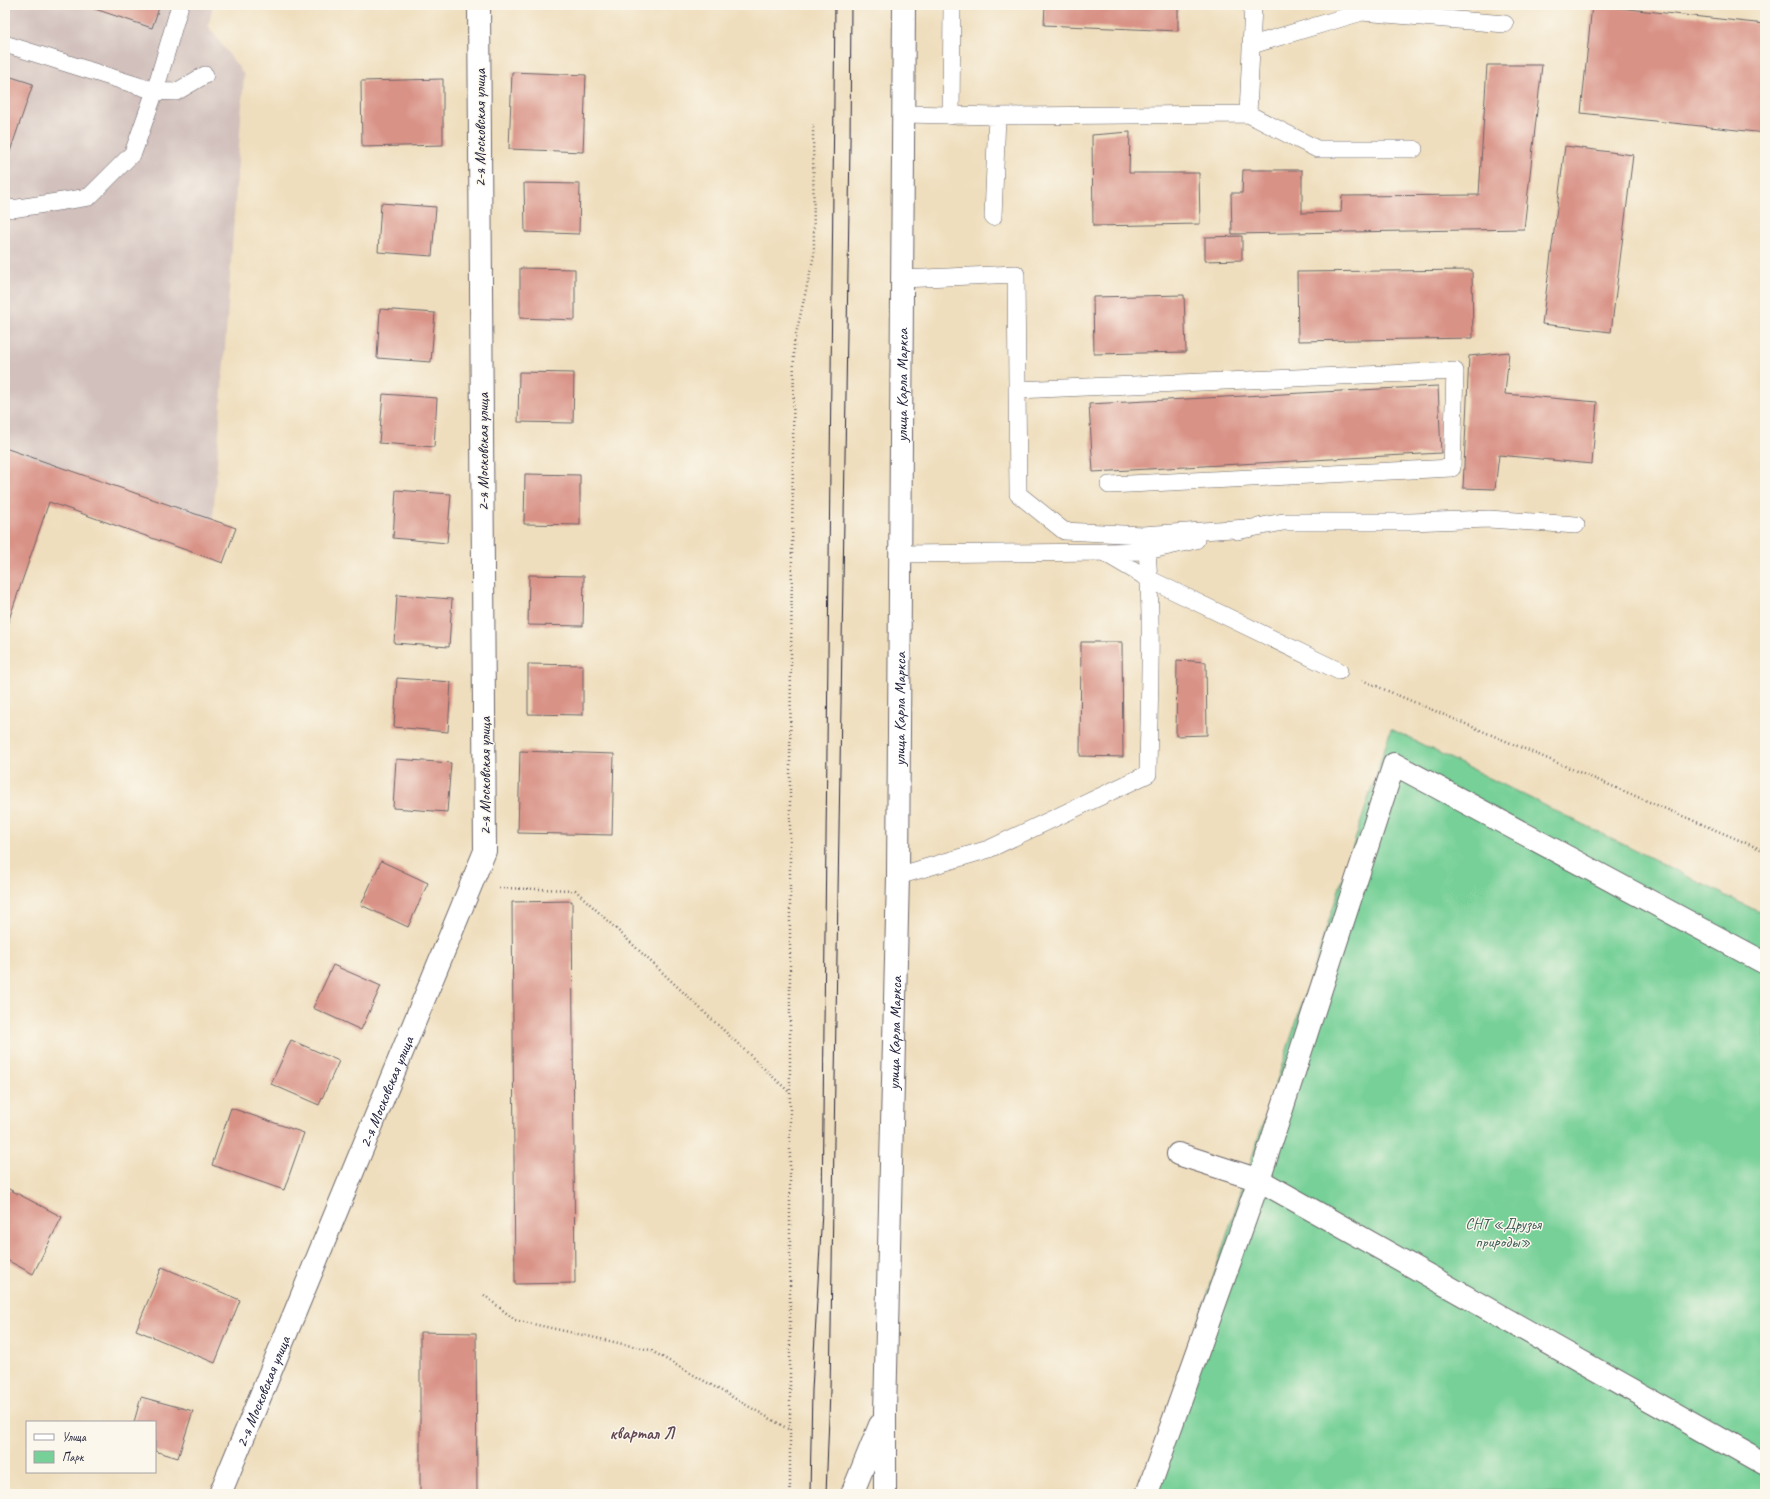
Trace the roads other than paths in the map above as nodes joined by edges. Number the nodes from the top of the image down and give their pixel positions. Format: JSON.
{"nodes":[{"id":1,"x":180,"y":5,"type":"edge"},
{"id":2,"x":904,"y":5,"type":"edge"},
{"id":3,"x":952,"y":5,"type":"edge"},
{"id":4,"x":1253,"y":5,"type":"edge"},
{"id":5,"x":475,"y":8,"type":"edge"},
{"id":6,"x":1505,"y":24,"type":"dead end"},
{"id":7,"x":5,"y":44,"type":"edge"},
{"id":8,"x":1252,"y":45,"type":"junction"},
{"id":9,"x":205,"y":75,"type":"dead end"},
{"id":10,"x":154,"y":91,"type":"junction"},
{"id":11,"x":903,"y":114,"type":"junction"},
{"id":12,"x":1248,"y":114,"type":"junction"},
{"id":13,"x":951,"y":116,"type":"junction"},
{"id":14,"x":997,"y":116,"type":"junction"},
{"id":15,"x":1414,"y":149,"type":"dead end"},
{"id":16,"x":5,"y":206,"type":"edge"},
{"id":17,"x":993,"y":217,"type":"dead end"},
{"id":18,"x":902,"y":279,"type":"junction"},
{"id":19,"x":1017,"y":390,"type":"junction"},
{"id":20,"x":1109,"y":485,"type":"dead end"},
{"id":21,"x":1576,"y":525,"type":"dead end"},
{"id":22,"x":1247,"y":528,"type":"junction"},
{"id":23,"x":1147,"y":551,"type":"junction"},
{"id":24,"x":1103,"y":552,"type":"junction"},
{"id":25,"x":901,"y":554,"type":"junction"},
{"id":26,"x":1149,"y":578,"type":"junction"},
{"id":27,"x":1339,"y":671,"type":"road end"},
{"id":28,"x":898,"y":876,"type":"junction"},
{"id":29,"x":1765,"y":963,"type":"edge"},
{"id":30,"x":1178,"y":1154,"type":"dead end"},
{"id":31,"x":1259,"y":1180,"type":"junction"},
{"id":32,"x":885,"y":1412,"type":"junction"},
{"id":33,"x":1765,"y":1465,"type":"edge"},
{"id":34,"x":220,"y":1494,"type":"edge"},
{"id":35,"x":852,"y":1494,"type":"edge"},
{"id":36,"x":885,"y":1494,"type":"edge"},
{"id":37,"x":1147,"y":1494,"type":"edge"}],
"edges":[{"from":1,"to":10,"type":"lane"},
{"from":2,"to":11,"type":"street","name":"улица Карла Маркса"},
{"from":3,"to":13,"type":"lane"},
{"from":4,"to":8,"type":"lane"},
{"from":5,"to":34,"type":"street","name":"2-я Московская улица"},
{"from":6,"to":8,"type":"lane"},
{"from":7,"to":10,"type":"lane"},
{"from":8,"to":12,"type":"lane"},
{"from":9,"to":10,"type":"lane"},
{"from":10,"to":16,"type":"lane"},
{"from":11,"to":13,"type":"lane"},
{"from":11,"to":18,"type":"street","name":"улица Карла Маркса"},
{"from":12,"to":14,"type":"lane"},
{"from":12,"to":15,"type":"lane"},
{"from":13,"to":14,"type":"lane"},
{"from":14,"to":17,"type":"lane"},
{"from":18,"to":19,"type":"lane"},
{"from":18,"to":25,"type":"street","name":"улица Карла Маркса"},
{"from":19,"to":20,"type":"lane"},
{"from":19,"to":22,"type":"lane"},
{"from":21,"to":22,"type":"lane"},
{"from":22,"to":23,"type":"lane"},
{"from":23,"to":24,"type":"lane"},
{"from":23,"to":26,"type":"lane"},
{"from":24,"to":25,"type":"lane"},
{"from":24,"to":26,"type":"lane"},
{"from":25,"to":28,"type":"street","name":"улица Карла Маркса"},
{"from":26,"to":27,"type":"lane"},
{"from":26,"to":28,"type":"lane"},
{"from":28,"to":32,"type":"street","name":"улица Карла Маркса"},
{"from":29,"to":31,"type":"street"},
{"from":30,"to":31,"type":"street"},
{"from":31,"to":33,"type":"street"},
{"from":31,"to":37,"type":"street"},
{"from":32,"to":35,"type":"street","name":"улица Карла Маркса"},
{"from":32,"to":36,"type":"street","name":"улица Карла Маркса"}]}
